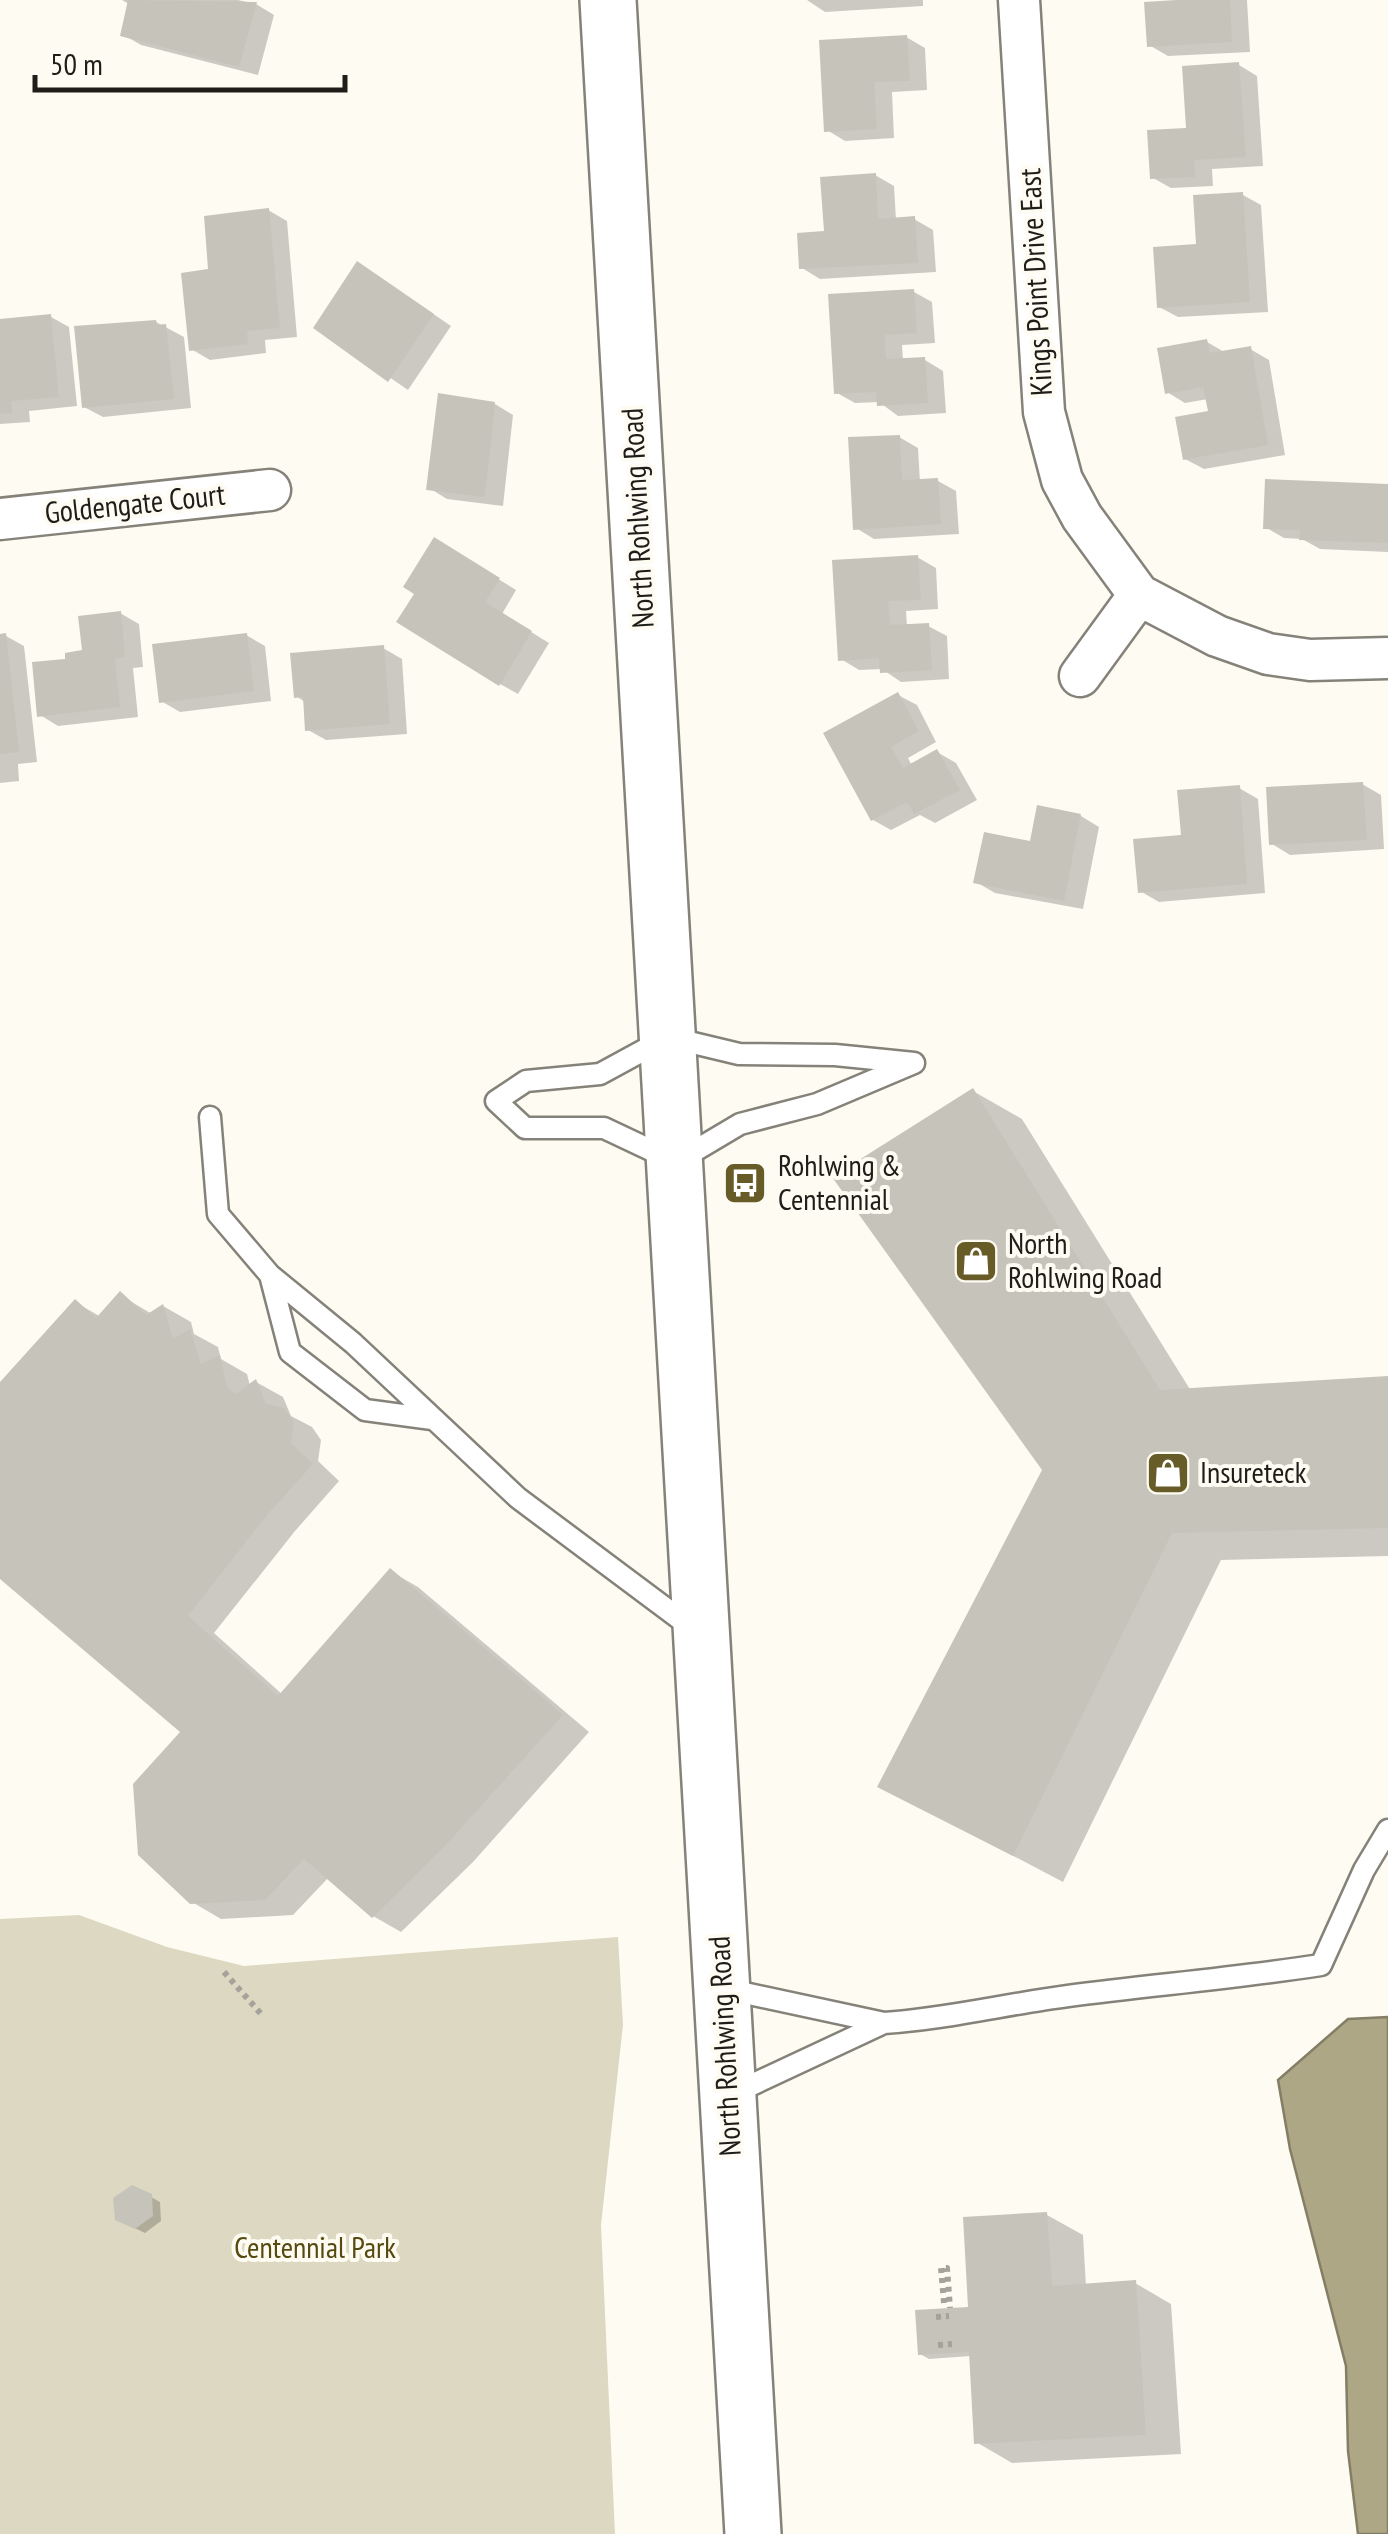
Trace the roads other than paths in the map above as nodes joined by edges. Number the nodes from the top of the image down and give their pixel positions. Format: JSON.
{"nodes":[{"id":1,"x":608,"y":0,"type":"edge"},
{"id":2,"x":1019,"y":0,"type":"edge"},
{"id":3,"x":270,"y":490,"type":"dead end"},
{"id":4,"x":0,"y":519,"type":"edge"},
{"id":5,"x":1139,"y":596,"type":"junction"},
{"id":6,"x":1388,"y":658,"type":"edge"},
{"id":7,"x":1080,"y":676,"type":"dead end"},
{"id":8,"x":668,"y":1037,"type":"junction"},
{"id":9,"x":210,"y":1117,"type":"dead end"},
{"id":10,"x":676,"y":1162,"type":"junction"},
{"id":11,"x":270,"y":1275,"type":"junction"},
{"id":12,"x":432,"y":1419,"type":"junction"},
{"id":13,"x":702,"y":1635,"type":"junction"},
{"id":14,"x":1388,"y":1830,"type":"edge"},
{"id":15,"x":722,"y":1988,"type":"junction"},
{"id":16,"x":884,"y":2023,"type":"junction"},
{"id":17,"x":728,"y":2096,"type":"junction"},
{"id":18,"x":753,"y":2534,"type":"edge"}],
"edges":[{"from":1,"to":8,"type":"main road","name":"North Rohlwing Road"},
{"from":2,"to":5,"type":"street","name":"Kings Point Drive East"},
{"from":3,"to":4,"type":"street","name":"Goldengate Court"},
{"from":5,"to":6,"type":"street"},
{"from":5,"to":7,"type":"street"},
{"from":8,"to":10,"type":"main road","name":"North Rohlwing Road"},
{"from":8,"to":10,"type":"lane"},
{"from":8,"to":10,"type":"lane"},
{"from":9,"to":11,"type":"lane"},
{"from":10,"to":13,"type":"main road","name":"North Rohlwing Road"},
{"from":11,"to":12,"type":"lane"},
{"from":11,"to":12,"type":"lane"},
{"from":12,"to":13,"type":"lane"},
{"from":13,"to":15,"type":"main road","name":"North Rohlwing Road"},
{"from":14,"to":16,"type":"lane"},
{"from":15,"to":16,"type":"lane"},
{"from":15,"to":17,"type":"main road","name":"North Rohlwing Road"},
{"from":16,"to":17,"type":"lane"},
{"from":17,"to":18,"type":"main road","name":"North Rohlwing Road"}]}
